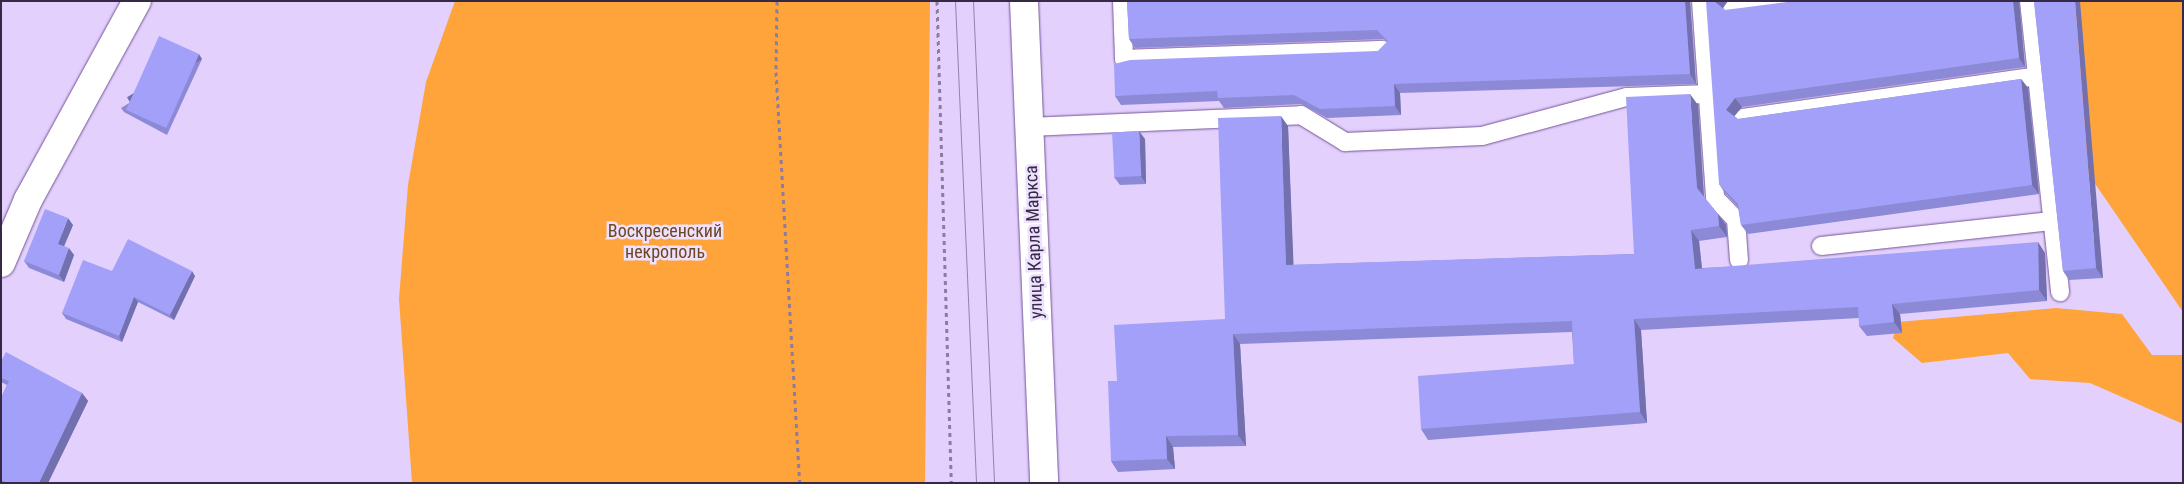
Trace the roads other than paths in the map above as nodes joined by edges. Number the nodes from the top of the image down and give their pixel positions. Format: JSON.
{"nodes":[{"id":1,"x":137,"y":1,"type":"edge"},
{"id":2,"x":1024,"y":1,"type":"edge"},
{"id":3,"x":1122,"y":1,"type":"edge"},
{"id":4,"x":1701,"y":1,"type":"edge"},
{"id":5,"x":1792,"y":1,"type":"edge"},
{"id":6,"x":2029,"y":1,"type":"edge"},
{"id":7,"x":1731,"y":9,"type":"edge"},
{"id":8,"x":1384,"y":50,"type":"edge"},
{"id":9,"x":2037,"y":76,"type":"junction"},
{"id":10,"x":1707,"y":94,"type":"junction"},
{"id":11,"x":1743,"y":118,"type":"edge"},
{"id":12,"x":1029,"y":127,"type":"junction"},
{"id":13,"x":2052,"y":221,"type":"junction"},
{"id":14,"x":1821,"y":246,"type":"dead end"},
{"id":15,"x":1739,"y":260,"type":"dead end"},
{"id":16,"x":1,"y":263,"type":"edge"},
{"id":17,"x":2060,"y":292,"type":"dead end"},
{"id":18,"x":1044,"y":483,"type":"edge"}],
"edges":[{"from":1,"to":16,"type":"main road"},
{"from":2,"to":12,"type":"main road","name":"улица Карла Маркса"},
{"from":3,"to":8,"type":"lane"},
{"from":4,"to":10,"type":"lane"},
{"from":5,"to":7,"type":"lane"},
{"from":6,"to":9,"type":"lane"},
{"from":9,"to":11,"type":"lane"},
{"from":9,"to":13,"type":"lane"},
{"from":10,"to":12,"type":"lane"},
{"from":10,"to":15,"type":"lane"},
{"from":12,"to":18,"type":"main road","name":"улица Карла Маркса"},
{"from":13,"to":14,"type":"lane"},
{"from":13,"to":17,"type":"lane"}]}
